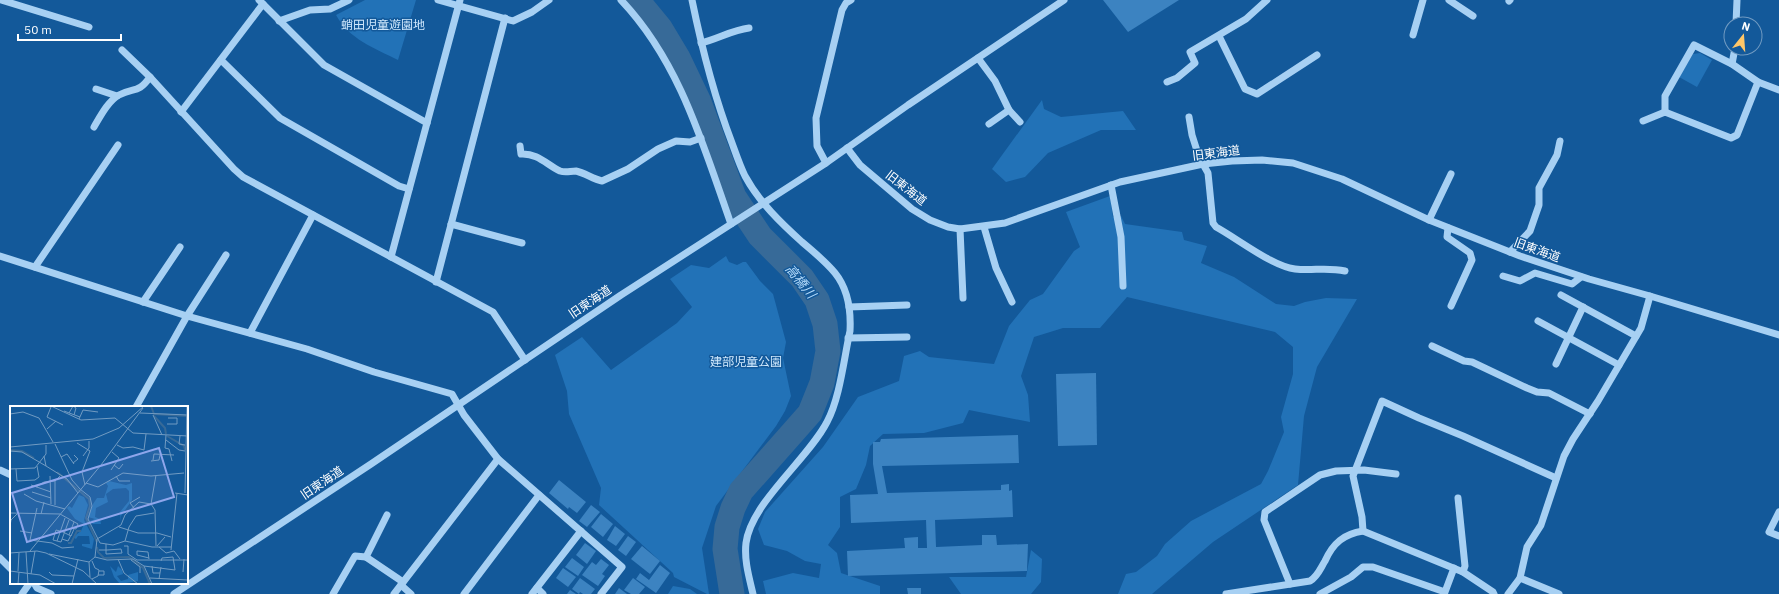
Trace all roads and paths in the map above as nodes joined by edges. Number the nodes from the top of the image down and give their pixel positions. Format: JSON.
{"nodes":[{"id":1,"x":1,"y":0,"type":"edge"},
{"id":2,"x":349,"y":0,"type":"edge"},
{"id":3,"x":438,"y":0,"type":"edge"},
{"id":4,"x":549,"y":0,"type":"edge"},
{"id":5,"x":621,"y":0,"type":"edge"},
{"id":6,"x":692,"y":0,"type":"edge"},
{"id":7,"x":1064,"y":0,"type":"edge"},
{"id":8,"x":1267,"y":0,"type":"edge"},
{"id":9,"x":1423,"y":0,"type":"edge"},
{"id":10,"x":1448,"y":0,"type":"edge"},
{"id":11,"x":1737,"y":0,"type":"edge"},
{"id":12,"x":846,"y":1,"type":"edge"},
{"id":13,"x":261,"y":2,"type":"edge"},
{"id":14,"x":459,"y":3,"type":"edge"},
{"id":15,"x":1473,"y":16,"type":"dead end"},
{"id":16,"x":1736,"y":16,"type":"edge"},
{"id":17,"x":505,"y":18,"type":"junction"},
{"id":18,"x":279,"y":21,"type":"junction"},
{"id":19,"x":89,"y":27,"type":"dead end"},
{"id":20,"x":749,"y":28,"type":"dead end"},
{"id":21,"x":1413,"y":35,"type":"dead end"},
{"id":22,"x":1219,"y":36,"type":"junction"},
{"id":23,"x":701,"y":43,"type":"junction"},
{"id":24,"x":122,"y":50,"type":"dead end"},
{"id":25,"x":1317,"y":55,"type":"dead end"},
{"id":26,"x":1734,"y":56,"type":"edge"},
{"id":27,"x":978,"y":58,"type":"junction"},
{"id":28,"x":221,"y":60,"type":"junction"},
{"id":29,"x":1732,"y":64,"type":"junction"},
{"id":30,"x":150,"y":77,"type":"junction"},
{"id":31,"x":1166,"y":82,"type":"dead end"},
{"id":32,"x":1758,"y":82,"type":"junction"},
{"id":33,"x":96,"y":89,"type":"dead end"},
{"id":34,"x":1779,"y":90,"type":"edge"},
{"id":35,"x":117,"y":96,"type":"junction"},
{"id":36,"x":1009,"y":110,"type":"junction"},
{"id":37,"x":181,"y":112,"type":"junction"},
{"id":38,"x":1665,"y":112,"type":"junction"},
{"id":39,"x":1189,"y":117,"type":"dead end"},
{"id":40,"x":1643,"y":121,"type":"dead end"},
{"id":41,"x":1020,"y":122,"type":"dead end"},
{"id":42,"x":427,"y":123,"type":"junction"},
{"id":43,"x":989,"y":124,"type":"dead end"},
{"id":44,"x":94,"y":127,"type":"dead end"},
{"id":45,"x":701,"y":138,"type":"junction"},
{"id":46,"x":1560,"y":141,"type":"dead end"},
{"id":47,"x":118,"y":145,"type":"dead end"},
{"id":48,"x":520,"y":146,"type":"dead end"},
{"id":49,"x":847,"y":148,"type":"junction"},
{"id":50,"x":826,"y":163,"type":"junction"},
{"id":51,"x":1203,"y":164,"type":"junction"},
{"id":52,"x":1451,"y":174,"type":"dead end"},
{"id":53,"x":1112,"y":185,"type":"junction"},
{"id":54,"x":409,"y":189,"type":"junction"},
{"id":55,"x":760,"y":205,"type":"junction"},
{"id":56,"x":312,"y":215,"type":"junction"},
{"id":57,"x":1429,"y":220,"type":"junction"},
{"id":58,"x":734,"y":222,"type":"junction"},
{"id":59,"x":451,"y":224,"type":"junction"},
{"id":60,"x":984,"y":226,"type":"junction"},
{"id":61,"x":960,"y":228,"type":"junction"},
{"id":62,"x":1448,"y":228,"type":"junction"},
{"id":63,"x":522,"y":243,"type":"dead end"},
{"id":64,"x":180,"y":247,"type":"dead end"},
{"id":65,"x":1510,"y":252,"type":"junction"},
{"id":66,"x":226,"y":254,"type":"dead end"},
{"id":67,"x":0,"y":256,"type":"edge"},
{"id":68,"x":391,"y":257,"type":"junction"},
{"id":69,"x":35,"y":267,"type":"junction"},
{"id":70,"x":1345,"y":271,"type":"dead end"},
{"id":71,"x":1503,"y":276,"type":"dead end"},
{"id":72,"x":1581,"y":277,"type":"junction"},
{"id":73,"x":436,"y":282,"type":"junction"},
{"id":74,"x":1123,"y":286,"type":"dead end"},
{"id":75,"x":1561,"y":295,"type":"dead end"},
{"id":76,"x":1650,"y":296,"type":"junction"},
{"id":77,"x":963,"y":298,"type":"dead end"},
{"id":78,"x":143,"y":302,"type":"junction"},
{"id":79,"x":1012,"y":302,"type":"dead end"},
{"id":80,"x":907,"y":305,"type":"dead end"},
{"id":81,"x":1451,"y":306,"type":"dead end"},
{"id":82,"x":849,"y":307,"type":"junction"},
{"id":83,"x":1583,"y":307,"type":"junction"},
{"id":84,"x":187,"y":316,"type":"junction"},
{"id":85,"x":1538,"y":321,"type":"dead end"},
{"id":86,"x":250,"y":333,"type":"junction"},
{"id":87,"x":1779,"y":335,"type":"edge"},
{"id":88,"x":1636,"y":336,"type":"junction"},
{"id":89,"x":907,"y":337,"type":"dead end"},
{"id":90,"x":1568,"y":337,"type":"junction"},
{"id":91,"x":848,"y":338,"type":"junction"},
{"id":92,"x":1432,"y":346,"type":"dead end"},
{"id":93,"x":525,"y":360,"type":"junction"},
{"id":94,"x":1556,"y":364,"type":"dead end"},
{"id":95,"x":1620,"y":365,"type":"junction"},
{"id":96,"x":458,"y":404,"type":"junction"},
{"id":97,"x":137,"y":406,"type":"edge"},
{"id":98,"x":1590,"y":414,"type":"junction"},
{"id":99,"x":498,"y":459,"type":"junction"},
{"id":100,"x":0,"y":470,"type":"edge"},
{"id":101,"x":1353,"y":471,"type":"junction"},
{"id":102,"x":1396,"y":474,"type":"dead end"},
{"id":103,"x":10,"y":475,"type":"edge"},
{"id":104,"x":1556,"y":478,"type":"junction"},
{"id":105,"x":539,"y":495,"type":"junction"},
{"id":106,"x":1458,"y":498,"type":"dead end"},
{"id":107,"x":1779,"y":512,"type":"edge"},
{"id":108,"x":387,"y":515,"type":"dead end"},
{"id":109,"x":581,"y":531,"type":"junction"},
{"id":110,"x":1363,"y":531,"type":"junction"},
{"id":111,"x":1779,"y":536,"type":"edge"},
{"id":112,"x":366,"y":557,"type":"junction"},
{"id":113,"x":0,"y":558,"type":"edge"},
{"id":114,"x":10,"y":567,"type":"edge"},
{"id":115,"x":1454,"y":568,"type":"junction"},
{"id":116,"x":1463,"y":572,"type":"junction"},
{"id":117,"x":1520,"y":578,"type":"junction"},
{"id":118,"x":31,"y":584,"type":"edge"},
{"id":119,"x":402,"y":584,"type":"junction"},
{"id":120,"x":1290,"y":584,"type":"junction"},
{"id":121,"x":534,"y":591,"type":"edge"},
{"id":122,"x":22,"y":594,"type":"edge"},
{"id":123,"x":51,"y":594,"type":"edge"},
{"id":124,"x":174,"y":594,"type":"edge"},
{"id":125,"x":333,"y":594,"type":"edge"},
{"id":126,"x":394,"y":594,"type":"edge"},
{"id":127,"x":411,"y":594,"type":"edge"},
{"id":128,"x":464,"y":594,"type":"edge"},
{"id":129,"x":543,"y":594,"type":"edge"},
{"id":130,"x":601,"y":594,"type":"edge"},
{"id":131,"x":753,"y":594,"type":"edge"},
{"id":132,"x":1226,"y":594,"type":"edge"},
{"id":133,"x":1320,"y":594,"type":"edge"},
{"id":134,"x":1494,"y":594,"type":"edge"},
{"id":135,"x":1508,"y":594,"type":"edge"},
{"id":136,"x":1559,"y":594,"type":"edge"}],
"edges":[{"from":1,"to":19,"type":"street"},
{"from":2,"to":18,"type":"street"},
{"from":3,"to":14,"type":"street"},
{"from":4,"to":17,"type":"street"},
{"from":5,"to":45,"type":"street"},
{"from":6,"to":23,"type":"street"},
{"from":7,"to":27,"type":"street"},
{"from":8,"to":22,"type":"street"},
{"from":9,"to":21,"type":"street"},
{"from":10,"to":15,"type":"street"},
{"from":11,"to":16,"type":"street"},
{"from":12,"to":50,"type":"street"},
{"from":13,"to":18,"type":"street"},
{"from":13,"to":28,"type":"street"},
{"from":14,"to":17,"type":"street"},
{"from":14,"to":42,"type":"street"},
{"from":17,"to":59,"type":"street"},
{"from":18,"to":42,"type":"street"},
{"from":20,"to":23,"type":"street"},
{"from":22,"to":25,"type":"street"},
{"from":22,"to":31,"type":"street"},
{"from":23,"to":55,"type":"street"},
{"from":24,"to":30,"type":"street"},
{"from":26,"to":29,"type":"street"},
{"from":27,"to":36,"type":"street"},
{"from":27,"to":49,"type":"street"},
{"from":28,"to":37,"type":"street"},
{"from":28,"to":54,"type":"street"},
{"from":29,"to":32,"type":"street"},
{"from":29,"to":38,"type":"street"},
{"from":30,"to":35,"type":"street"},
{"from":30,"to":37,"type":"street"},
{"from":32,"to":34,"type":"street"},
{"from":32,"to":38,"type":"street"},
{"from":33,"to":35,"type":"street"},
{"from":35,"to":44,"type":"street"},
{"from":36,"to":41,"type":"street"},
{"from":36,"to":43,"type":"street"},
{"from":37,"to":56,"type":"street"},
{"from":38,"to":40,"type":"street"},
{"from":39,"to":51,"type":"street"},
{"from":42,"to":54,"type":"street"},
{"from":45,"to":48,"type":"street"},
{"from":45,"to":58,"type":"street"},
{"from":46,"to":65,"type":"street"},
{"from":47,"to":69,"type":"street"},
{"from":49,"to":50,"type":"street","name":"旧東海道"},
{"from":49,"to":61,"type":"street","name":"旧東海道"},
{"from":50,"to":55,"type":"street","name":"旧東海道"},
{"from":51,"to":53,"type":"street","name":"旧東海道"},
{"from":51,"to":57,"type":"street","name":"旧東海道"},
{"from":51,"to":70,"type":"street"},
{"from":52,"to":57,"type":"street"},
{"from":53,"to":60,"type":"street","name":"旧東海道"},
{"from":53,"to":74,"type":"street"},
{"from":54,"to":68,"type":"street"},
{"from":55,"to":58,"type":"street","name":"旧東海道"},
{"from":55,"to":82,"type":"street"},
{"from":56,"to":68,"type":"street"},
{"from":56,"to":86,"type":"street"},
{"from":57,"to":62,"type":"street","name":"旧東海道"},
{"from":58,"to":93,"type":"street","name":"旧東海道"},
{"from":59,"to":63,"type":"street"},
{"from":59,"to":73,"type":"street"},
{"from":60,"to":61,"type":"street","name":"旧東海道"},
{"from":60,"to":79,"type":"street"},
{"from":61,"to":77,"type":"street"},
{"from":62,"to":65,"type":"street","name":"旧東海道"},
{"from":62,"to":81,"type":"street"},
{"from":64,"to":78,"type":"street"},
{"from":65,"to":72,"type":"street","name":"旧東海道"},
{"from":66,"to":84,"type":"street"},
{"from":67,"to":69,"type":"street"},
{"from":68,"to":73,"type":"street"},
{"from":69,"to":78,"type":"street"},
{"from":71,"to":72,"type":"street"},
{"from":72,"to":76,"type":"street","name":"旧東海道"},
{"from":73,"to":93,"type":"street"},
{"from":75,"to":83,"type":"street"},
{"from":76,"to":87,"type":"street","name":"旧東海道"},
{"from":76,"to":88,"type":"street"},
{"from":78,"to":84,"type":"street"},
{"from":80,"to":82,"type":"street"},
{"from":82,"to":91,"type":"street"},
{"from":83,"to":88,"type":"street"},
{"from":83,"to":90,"type":"street"},
{"from":84,"to":86,"type":"street"},
{"from":84,"to":97,"type":"street"},
{"from":85,"to":90,"type":"street"},
{"from":86,"to":96,"type":"street"},
{"from":88,"to":95,"type":"street"},
{"from":89,"to":91,"type":"street"},
{"from":90,"to":94,"type":"street"},
{"from":90,"to":95,"type":"street"},
{"from":91,"to":131,"type":"street"},
{"from":92,"to":98,"type":"street"},
{"from":93,"to":96,"type":"street","name":"旧東海道"},
{"from":95,"to":98,"type":"street"},
{"from":96,"to":99,"type":"street"},
{"from":96,"to":124,"type":"street","name":"旧東海道"},
{"from":98,"to":104,"type":"street"},
{"from":99,"to":105,"type":"street"},
{"from":99,"to":119,"type":"street"},
{"from":100,"to":103,"type":"street"},
{"from":101,"to":102,"type":"street"},
{"from":101,"to":104,"type":"street"},
{"from":101,"to":110,"type":"street"},
{"from":101,"to":120,"type":"street"},
{"from":104,"to":117,"type":"street"},
{"from":105,"to":109,"type":"street"},
{"from":105,"to":128,"type":"street"},
{"from":106,"to":116,"type":"street"},
{"from":107,"to":111,"type":"street"},
{"from":108,"to":112,"type":"street"},
{"from":109,"to":121,"type":"street"},
{"from":109,"to":130,"type":"street"},
{"from":110,"to":115,"type":"street"},
{"from":110,"to":120,"type":"street"},
{"from":112,"to":119,"type":"street"},
{"from":112,"to":125,"type":"street"},
{"from":113,"to":114,"type":"street"},
{"from":115,"to":116,"type":"street"},
{"from":115,"to":133,"type":"street"},
{"from":116,"to":134,"type":"street"},
{"from":117,"to":135,"type":"street"},
{"from":117,"to":136,"type":"street"},
{"from":118,"to":122,"type":"street"},
{"from":118,"to":123,"type":"street"},
{"from":119,"to":126,"type":"street"},
{"from":119,"to":127,"type":"street"},
{"from":120,"to":132,"type":"street"},
{"from":121,"to":129,"type":"street"}]}
